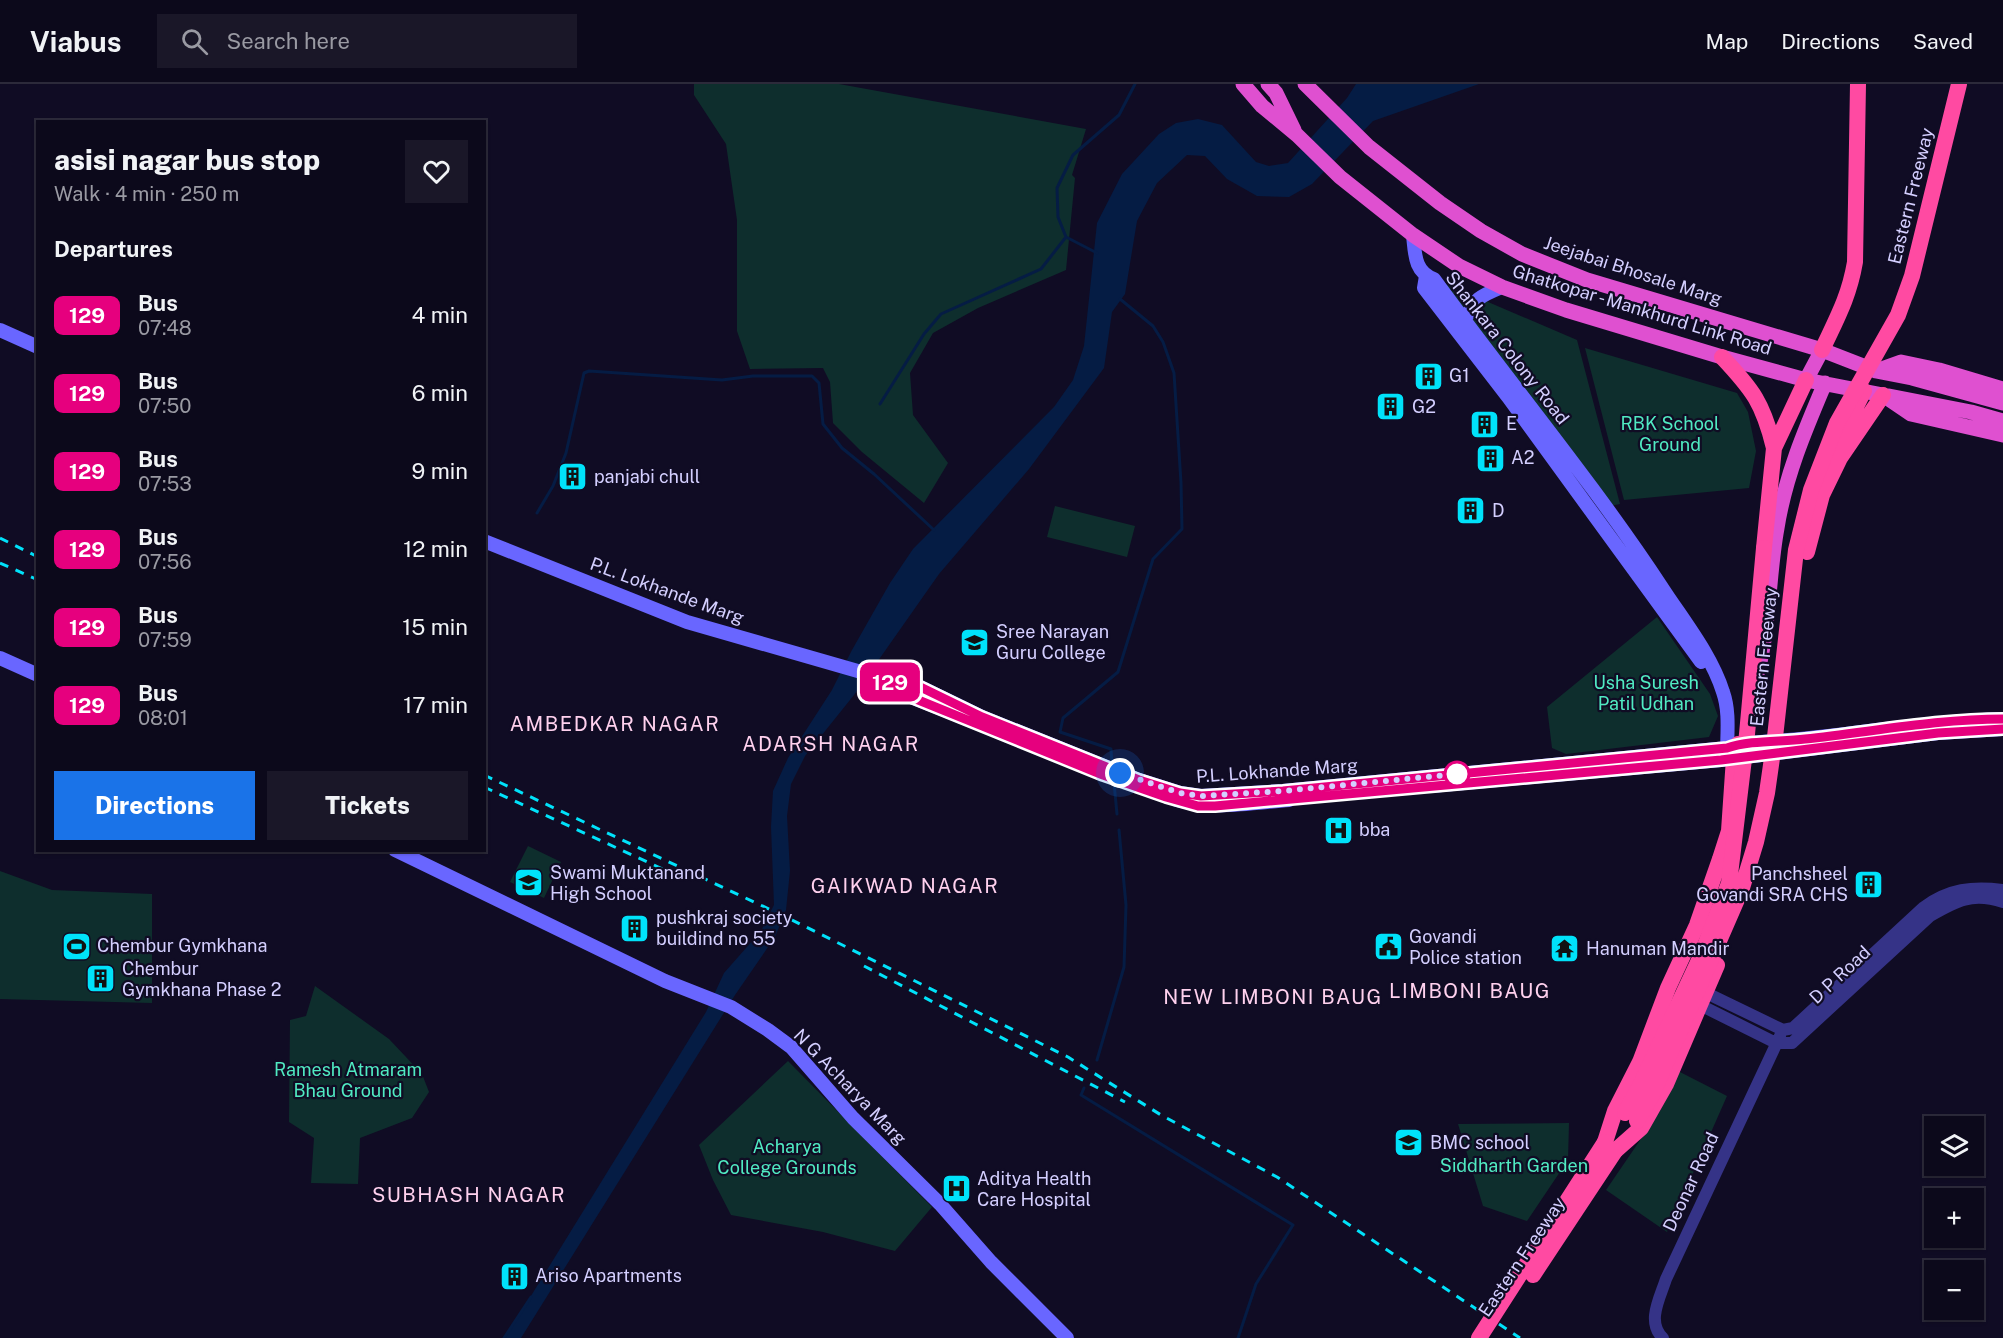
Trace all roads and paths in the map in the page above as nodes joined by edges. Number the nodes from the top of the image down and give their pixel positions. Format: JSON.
{"nodes":[{"id":1,"x":1243,"y":84,"type":"edge"},
{"id":2,"x":1268,"y":84,"type":"edge"},
{"id":3,"x":1305,"y":84,"type":"edge"},
{"id":4,"x":1858,"y":84,"type":"edge"},
{"id":5,"x":1959,"y":84,"type":"edge"},
{"id":6,"x":1297,"y":135,"type":"junction"},
{"id":7,"x":1413,"y":235,"type":"junction"},
{"id":8,"x":1426,"y":276,"type":"junction"},
{"id":9,"x":1502,"y":287,"type":"junction"},
{"id":10,"x":1464,"y":321,"type":"junction"},
{"id":11,"x":0,"y":330,"type":"edge"},
{"id":12,"x":36,"y":346,"type":"edge"},
{"id":13,"x":1822,"y":350,"type":"junction"},
{"id":14,"x":1722,"y":357,"type":"junction"},
{"id":15,"x":1876,"y":371,"type":"junction"},
{"id":16,"x":1806,"y":380,"type":"junction"},
{"id":17,"x":1825,"y":383,"type":"junction"},
{"id":18,"x":2003,"y":388,"type":"edge"},
{"id":19,"x":1864,"y":391,"type":"junction"},
{"id":20,"x":1882,"y":395,"type":"junction"},
{"id":21,"x":2003,"y":403,"type":"edge"},
{"id":22,"x":1913,"y":407,"type":"junction"},
{"id":23,"x":2003,"y":421,"type":"edge"},
{"id":24,"x":2003,"y":435,"type":"edge"},
{"id":25,"x":1774,"y":448,"type":"junction"},
{"id":26,"x":486,"y":542,"type":"edge"},
{"id":27,"x":1664,"y":602,"type":"junction"},
{"id":28,"x":0,"y":658,"type":"edge"},
{"id":29,"x":36,"y":674,"type":"edge"},
{"id":30,"x":2001,"y":724,"type":"edge"},
{"id":31,"x":1777,"y":748,"type":"junction"},
{"id":32,"x":1728,"y":753,"type":"junction"},
{"id":33,"x":399,"y":852,"type":"edge"},
{"id":34,"x":1742,"y":888,"type":"junction"},
{"id":35,"x":2003,"y":890,"type":"edge"},
{"id":36,"x":2003,"y":902,"type":"edge"},
{"id":37,"x":1884,"y":952,"type":"junction"},
{"id":38,"x":1670,"y":984,"type":"junction"},
{"id":39,"x":1703,"y":999,"type":"junction"},
{"id":40,"x":1783,"y":1030,"type":"junction"},
{"id":41,"x":1776,"y":1043,"type":"junction"},
{"id":42,"x":1631,"y":1117,"type":"junction"},
{"id":43,"x":1610,"y":1147,"type":"junction"},
{"id":44,"x":1067,"y":1338,"type":"edge"},
{"id":45,"x":1479,"y":1338,"type":"edge"},
{"id":46,"x":1491,"y":1338,"type":"edge"},
{"id":47,"x":1663,"y":1338,"type":"edge"}],
"edges":[{"from":1,"to":6,"type":"highway"},
{"from":2,"to":6,"type":"highway"},
{"from":3,"to":13,"type":"highway","name":"Jeejabai Bhosale Marg"},
{"from":4,"to":13,"type":"highway"},
{"from":5,"to":34,"type":"highway","name":"Eastern Freeway","bridge":true},
{"from":6,"to":7,"type":"highway","name":"Ghatkopar - Mankhurd Link Road"},
{"from":7,"to":8,"type":"main road"},
{"from":7,"to":9,"type":"highway","name":"Ghatkopar - Mankhurd Link Road"},
{"from":8,"to":10,"type":"main road","name":"Shankara Colony Road"},
{"from":8,"to":27,"type":"main road","name":"Shankara Colony Road"},
{"from":9,"to":10,"type":"main road"},
{"from":9,"to":14,"type":"highway","name":"Ghatkopar - Mankhurd Link Road"},
{"from":10,"to":27,"type":"main road","name":"Shankara Colony Road"},
{"from":11,"to":12,"type":"main road"},
{"from":13,"to":15,"type":"highway","name":"Jeejabai Bhosale Marg"},
{"from":13,"to":16,"type":"highway"},
{"from":14,"to":16,"type":"highway","name":"Ghatkopar - Mankhurd Link Road"},
{"from":14,"to":25,"type":"highway"},
{"from":15,"to":18,"type":"highway"},
{"from":15,"to":21,"type":"highway","name":"Jeejabai Bhosale Marg"},
{"from":16,"to":17,"type":"highway","name":"Ghatkopar - Mankhurd Link Road"},
{"from":16,"to":25,"type":"highway"},
{"from":17,"to":19,"type":"highway","name":"Ghatkopar - Mankhurd Link Road"},
{"from":17,"to":32,"type":"highway"},
{"from":19,"to":20,"type":"highway","name":"Ghatkopar - Mankhurd Link Road"},
{"from":19,"to":31,"type":"highway"},
{"from":20,"to":22,"type":"highway","name":"Ghatkopar - Mankhurd Link Road"},
{"from":20,"to":34,"type":"highway","bridge":true},
{"from":22,"to":23,"type":"highway","name":"Ghatkopar - Mankhurd Link Road"},
{"from":22,"to":24,"type":"highway"},
{"from":25,"to":42,"type":"highway","name":"Eastern Freeway","bridge":true},
{"from":26,"to":32,"type":"main road","name":"P.L. Lokhande Marg"},
{"from":27,"to":32,"type":"main road","name":"Shankara Colony Road"},
{"from":28,"to":29,"type":"main road"},
{"from":30,"to":31,"type":"main road","name":"P.L. Lokhande Marg"},
{"from":31,"to":32,"type":"main road","name":"P.L. Lokhande Marg"},
{"from":31,"to":39,"type":"highway"},
{"from":32,"to":38,"type":"highway"},
{"from":33,"to":44,"type":"main road","name":"N G Acharya Marg"},
{"from":34,"to":42,"type":"highway","name":"Eastern Freeway","bridge":true},
{"from":35,"to":37,"type":"street","name":"D P Road"},
{"from":36,"to":37,"type":"street","name":"D P Road"},
{"from":37,"to":40,"type":"street","name":"D P Road"},
{"from":37,"to":41,"type":"street","name":"D P Road"},
{"from":38,"to":39,"type":"street"},
{"from":38,"to":43,"type":"highway"},
{"from":39,"to":40,"type":"street"},
{"from":39,"to":41,"type":"street"},
{"from":39,"to":43,"type":"highway"},
{"from":40,"to":41,"type":"street","name":"Deonar Road"},
{"from":41,"to":47,"type":"street","name":"Deonar Road"},
{"from":42,"to":43,"type":"highway","name":"Eastern Freeway"},
{"from":43,"to":45,"type":"highway","name":"Eastern Freeway","bridge":true},
{"from":43,"to":46,"type":"highway","name":"Eastern Freeway","bridge":true}]}
